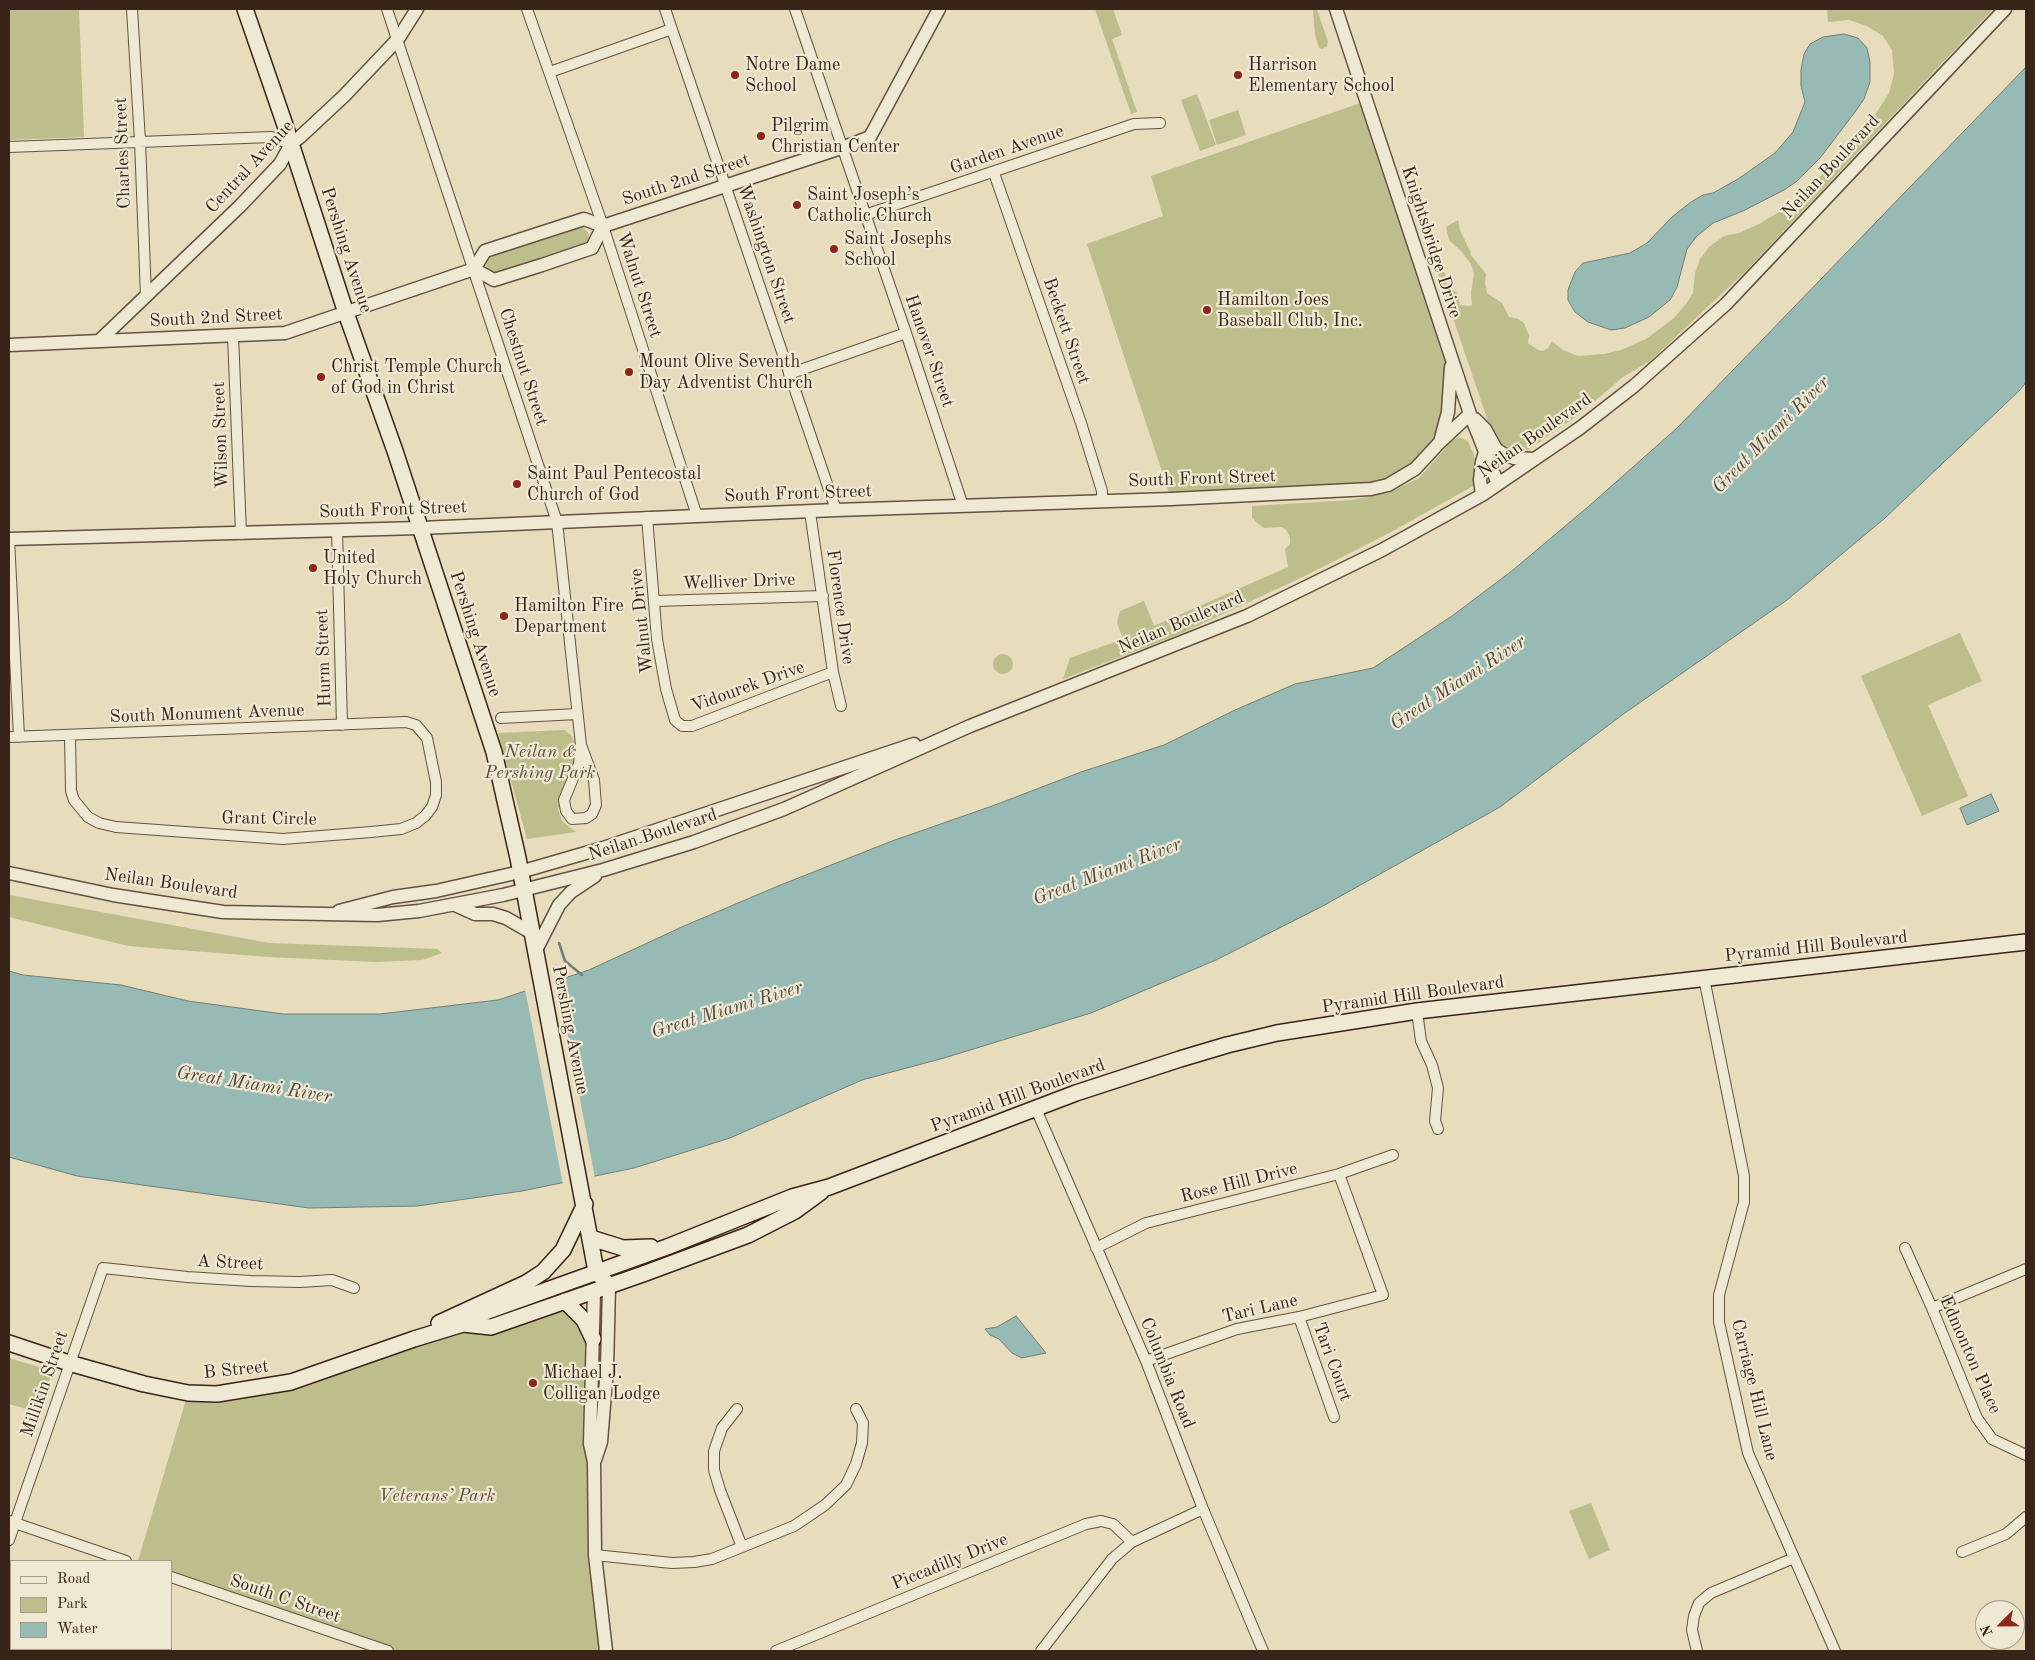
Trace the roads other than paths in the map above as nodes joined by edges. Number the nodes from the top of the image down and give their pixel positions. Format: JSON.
{"nodes":[{"id":1,"x":132,"y":9,"type":"edge"},
{"id":2,"x":245,"y":9,"type":"edge"},
{"id":3,"x":387,"y":9,"type":"edge"},
{"id":4,"x":417,"y":9,"type":"edge"},
{"id":5,"x":527,"y":9,"type":"edge"},
{"id":6,"x":665,"y":9,"type":"edge"},
{"id":7,"x":795,"y":9,"type":"edge"},
{"id":8,"x":939,"y":9,"type":"edge"},
{"id":9,"x":1336,"y":9,"type":"edge"},
{"id":10,"x":2005,"y":9,"type":"edge"},
{"id":11,"x":672,"y":29,"type":"junction"},
{"id":12,"x":398,"y":40,"type":"junction"},
{"id":13,"x":550,"y":72,"type":"junction"},
{"id":14,"x":1160,"y":123,"type":"dead end"},
{"id":15,"x":140,"y":141,"type":"junction"},
{"id":16,"x":291,"y":144,"type":"junction"},
{"id":17,"x":9,"y":147,"type":"edge"},
{"id":18,"x":842,"y":147,"type":"junction"},
{"id":19,"x":994,"y":172,"type":"junction"},
{"id":20,"x":725,"y":186,"type":"junction"},
{"id":21,"x":865,"y":215,"type":"junction"},
{"id":22,"x":603,"y":226,"type":"junction"},
{"id":23,"x":474,"y":269,"type":"junction"},
{"id":24,"x":146,"y":296,"type":"junction"},
{"id":25,"x":346,"y":313,"type":"junction"},
{"id":26,"x":906,"y":333,"type":"junction"},
{"id":27,"x":233,"y":335,"type":"junction"},
{"id":28,"x":99,"y":341,"type":"junction"},
{"id":29,"x":9,"y":345,"type":"edge"},
{"id":30,"x":1452,"y":359,"type":"junction"},
{"id":31,"x":790,"y":374,"type":"junction"},
{"id":32,"x":1470,"y":414,"type":"junction"},
{"id":33,"x":1440,"y":442,"type":"junction"},
{"id":34,"x":1485,"y":452,"type":"junction"},
{"id":35,"x":1535,"y":459,"type":"junction"},
{"id":36,"x":1498,"y":484,"type":"junction"},
{"id":37,"x":1482,"y":494,"type":"junction"},
{"id":38,"x":1102,"y":501,"type":"junction"},
{"id":39,"x":962,"y":506,"type":"junction"},
{"id":40,"x":836,"y":510,"type":"junction"},
{"id":41,"x":810,"y":512,"type":"junction"},
{"id":42,"x":697,"y":516,"type":"junction"},
{"id":43,"x":647,"y":517,"type":"junction"},
{"id":44,"x":557,"y":522,"type":"junction"},
{"id":45,"x":420,"y":528,"type":"junction"},
{"id":46,"x":337,"y":530,"type":"junction"},
{"id":47,"x":241,"y":534,"type":"junction"},
{"id":48,"x":9,"y":539,"type":"edge"},
{"id":49,"x":823,"y":596,"type":"junction"},
{"id":50,"x":655,"y":601,"type":"junction"},
{"id":51,"x":833,"y":672,"type":"junction"},
{"id":52,"x":841,"y":706,"type":"dead end"},
{"id":53,"x":577,"y":714,"type":"junction"},
{"id":54,"x":501,"y":718,"type":"dead end"},
{"id":55,"x":676,"y":720,"type":"joint"},
{"id":56,"x":406,"y":722,"type":"joint"},
{"id":57,"x":342,"y":725,"type":"junction"},
{"id":58,"x":970,"y":726,"type":"junction"},
{"id":59,"x":70,"y":736,"type":"junction"},
{"id":60,"x":14,"y":737,"type":"edge"},
{"id":61,"x":582,"y":745,"type":"junction"},
{"id":62,"x":603,"y":870,"type":"junction"},
{"id":63,"x":520,"y":872,"type":"junction"},
{"id":64,"x":9,"y":873,"type":"edge"},
{"id":65,"x":524,"y":891,"type":"junction"},
{"id":66,"x":455,"y":905,"type":"junction"},
{"id":67,"x":330,"y":914,"type":"junction"},
{"id":68,"x":540,"y":931,"type":"junction"},
{"id":69,"x":2026,"y":942,"type":"edge"},
{"id":70,"x":1704,"y":978,"type":"junction"},
{"id":71,"x":1417,"y":1011,"type":"junction"},
{"id":72,"x":1036,"y":1109,"type":"junction"},
{"id":73,"x":1438,"y":1129,"type":"dead end"},
{"id":74,"x":1393,"y":1155,"type":"dead end"},
{"id":75,"x":1339,"y":1174,"type":"junction"},
{"id":76,"x":829,"y":1187,"type":"junction"},
{"id":77,"x":584,"y":1204,"type":"junction"},
{"id":78,"x":591,"y":1238,"type":"junction"},
{"id":79,"x":667,"y":1247,"type":"junction"},
{"id":80,"x":1096,"y":1248,"type":"junction"},
{"id":81,"x":1904,"y":1248,"type":"dead end"},
{"id":82,"x":103,"y":1268,"type":"joint"},
{"id":83,"x":2026,"y":1268,"type":"edge"},
{"id":84,"x":596,"y":1272,"type":"junction"},
{"id":85,"x":608,"y":1286,"type":"junction"},
{"id":86,"x":354,"y":1288,"type":"dead end"},
{"id":87,"x":594,"y":1291,"type":"junction"},
{"id":88,"x":565,"y":1302,"type":"junction"},
{"id":89,"x":1932,"y":1308,"type":"junction"},
{"id":90,"x":1299,"y":1317,"type":"junction"},
{"id":91,"x":464,"y":1324,"type":"junction"},
{"id":92,"x":414,"y":1339,"type":"junction"},
{"id":93,"x":593,"y":1339,"type":"junction"},
{"id":94,"x":9,"y":1344,"type":"edge"},
{"id":95,"x":1146,"y":1361,"type":"junction"},
{"id":96,"x":69,"y":1363,"type":"junction"},
{"id":97,"x":856,"y":1409,"type":"dead end"},
{"id":98,"x":737,"y":1410,"type":"dead end"},
{"id":99,"x":1334,"y":1417,"type":"dead end"},
{"id":100,"x":2026,"y":1456,"type":"edge"},
{"id":101,"x":594,"y":1462,"type":"junction"},
{"id":102,"x":1203,"y":1509,"type":"junction"},
{"id":103,"x":2026,"y":1517,"type":"edge"},
{"id":104,"x":12,"y":1522,"type":"edge"},
{"id":105,"x":9,"y":1540,"type":"edge"},
{"id":106,"x":1132,"y":1542,"type":"junction"},
{"id":107,"x":742,"y":1547,"type":"junction"},
{"id":108,"x":1962,"y":1552,"type":"dead end"},
{"id":109,"x":596,"y":1555,"type":"junction"},
{"id":110,"x":1794,"y":1558,"type":"junction"},
{"id":111,"x":123,"y":1560,"type":"edge"},
{"id":112,"x":172,"y":1577,"type":"edge"},
{"id":113,"x":388,"y":1651,"type":"edge"},
{"id":114,"x":606,"y":1651,"type":"edge"},
{"id":115,"x":776,"y":1651,"type":"edge"},
{"id":116,"x":1041,"y":1651,"type":"edge"},
{"id":117,"x":1263,"y":1651,"type":"edge"},
{"id":118,"x":1698,"y":1651,"type":"edge"},
{"id":119,"x":1835,"y":1651,"type":"edge"}],
"edges":[{"from":1,"to":15,"type":"street","name":"Charles Street"},
{"from":2,"to":16,"type":"main road","name":"Pershing Avenue"},
{"from":3,"to":12,"type":"street","name":"Chestnut Street"},
{"from":4,"to":12,"type":"street","name":"Central Avenue"},
{"from":5,"to":13,"type":"street","name":"Walnut Street"},
{"from":6,"to":11,"type":"street","name":"Washington Street"},
{"from":7,"to":18,"type":"street","name":"Hanover Street"},
{"from":8,"to":18,"type":"street","name":"South 2nd Street"},
{"from":9,"to":30,"type":"street","name":"Knightsbridge Drive"},
{"from":10,"to":35,"type":"street","name":"Neilan Boulevard"},
{"from":11,"to":13,"type":"street"},
{"from":11,"to":20,"type":"street","name":"Washington Street"},
{"from":12,"to":16,"type":"street","name":"Central Avenue"},
{"from":12,"to":23,"type":"street","name":"Chestnut Street"},
{"from":13,"to":22,"type":"street","name":"Walnut Street"},
{"from":14,"to":19,"type":"street","name":"Garden Avenue"},
{"from":15,"to":16,"type":"street"},
{"from":15,"to":17,"type":"street"},
{"from":15,"to":24,"type":"street","name":"Charles Street"},
{"from":16,"to":24,"type":"street","name":"Central Avenue"},
{"from":16,"to":25,"type":"main road","name":"Pershing Avenue"},
{"from":18,"to":20,"type":"street","name":"South 2nd Street"},
{"from":18,"to":21,"type":"street","name":"Hanover Street"},
{"from":19,"to":21,"type":"street","name":"Garden Avenue"},
{"from":19,"to":38,"type":"street","name":"Beckett Street"},
{"from":20,"to":22,"type":"street","name":"South 2nd Street"},
{"from":20,"to":31,"type":"street","name":"Washington Street"},
{"from":21,"to":26,"type":"street","name":"Hanover Street"},
{"from":22,"to":23,"type":"street"},
{"from":22,"to":23,"type":"street"},
{"from":22,"to":42,"type":"street","name":"Walnut Street"},
{"from":23,"to":25,"type":"street","name":"South 2nd Street"},
{"from":23,"to":44,"type":"street","name":"Chestnut Street"},
{"from":24,"to":28,"type":"street","name":"Central Avenue"},
{"from":25,"to":27,"type":"street","name":"South 2nd Street"},
{"from":25,"to":45,"type":"main road","name":"Pershing Avenue"},
{"from":26,"to":31,"type":"street"},
{"from":26,"to":39,"type":"street","name":"Hanover Street"},
{"from":27,"to":28,"type":"street","name":"South 2nd Street"},
{"from":27,"to":47,"type":"street","name":"Wilson Street"},
{"from":28,"to":29,"type":"street","name":"South 2nd Street"},
{"from":30,"to":32,"type":"street","name":"Knightsbridge Drive"},
{"from":30,"to":33,"type":"street"},
{"from":31,"to":40,"type":"street","name":"Washington Street"},
{"from":32,"to":33,"type":"street","name":"South Front Street"},
{"from":32,"to":34,"type":"street","name":"Knightsbridge Drive"},
{"from":32,"to":35,"type":"street"},
{"from":33,"to":38,"type":"street","name":"South Front Street"},
{"from":34,"to":36,"type":"street","name":"Knightsbridge Drive"},
{"from":34,"to":37,"type":"street"},
{"from":35,"to":36,"type":"street","name":"Neilan Boulevard"},
{"from":36,"to":37,"type":"street","name":"Neilan Boulevard"},
{"from":37,"to":58,"type":"street","name":"Neilan Boulevard"},
{"from":38,"to":39,"type":"street","name":"South Front Street"},
{"from":39,"to":40,"type":"street","name":"South Front Street"},
{"from":40,"to":41,"type":"street","name":"South Front Street"},
{"from":41,"to":42,"type":"street","name":"South Front Street"},
{"from":41,"to":49,"type":"street","name":"Florence Drive"},
{"from":42,"to":43,"type":"street","name":"South Front Street"},
{"from":43,"to":44,"type":"street","name":"South Front Street"},
{"from":43,"to":50,"type":"street","name":"Walnut Drive"},
{"from":44,"to":45,"type":"street","name":"South Front Street"},
{"from":44,"to":53,"type":"street","name":"Chestnut Street"},
{"from":45,"to":46,"type":"street","name":"South Front Street"},
{"from":45,"to":63,"type":"main road","name":"Pershing Avenue"},
{"from":46,"to":47,"type":"street","name":"South Front Street"},
{"from":46,"to":57,"type":"street","name":"Hurm Street"},
{"from":47,"to":48,"type":"street","name":"South Front Street"},
{"from":48,"to":60,"type":"street"},
{"from":49,"to":50,"type":"street","name":"Welliver Drive"},
{"from":49,"to":51,"type":"street","name":"Florence Drive"},
{"from":50,"to":55,"type":"street","name":"Walnut Drive"},
{"from":51,"to":52,"type":"street","name":"Florence Drive"},
{"from":51,"to":55,"type":"street","name":"Vidourek Drive"},
{"from":53,"to":54,"type":"street"},
{"from":53,"to":61,"type":"street","name":"Chestnut Street"},
{"from":56,"to":57,"type":"street","name":"South Monument Avenue"},
{"from":56,"to":59,"type":"street","name":"Grant Circle"},
{"from":57,"to":59,"type":"street","name":"South Monument Avenue"},
{"from":58,"to":62,"type":"street","name":"Neilan Boulevard"},
{"from":58,"to":63,"type":"street","name":"Neilan Boulevard"},
{"from":59,"to":60,"type":"street","name":"South Monument Avenue"},
{"from":61,"to":61,"type":"street","name":"Chestnut Street"},
{"from":62,"to":65,"type":"street","name":"Neilan Boulevard"},
{"from":62,"to":68,"type":"street"},
{"from":63,"to":65,"type":"main road","name":"Pershing Avenue"},
{"from":63,"to":67,"type":"street","name":"Neilan Boulevard"},
{"from":64,"to":67,"type":"street","name":"Neilan Boulevard"},
{"from":65,"to":66,"type":"street","name":"Neilan Boulevard"},
{"from":65,"to":68,"type":"main road","name":"Pershing Avenue"},
{"from":66,"to":67,"type":"street","name":"Neilan Boulevard"},
{"from":66,"to":68,"type":"street"},
{"from":68,"to":77,"type":"main road","name":"Pershing Avenue"},
{"from":69,"to":70,"type":"main road","name":"Pyramid Hill Boulevard"},
{"from":70,"to":71,"type":"main road","name":"Pyramid Hill Boulevard"},
{"from":70,"to":110,"type":"street","name":"Carriage Hill Lane"},
{"from":71,"to":72,"type":"main road","name":"Pyramid Hill Boulevard"},
{"from":71,"to":73,"type":"street"},
{"from":72,"to":76,"type":"main road","name":"Pyramid Hill Boulevard"},
{"from":72,"to":80,"type":"street","name":"Columbia Road"},
{"from":74,"to":75,"type":"street","name":"Rose Hill Drive"},
{"from":75,"to":80,"type":"street","name":"Rose Hill Drive"},
{"from":75,"to":90,"type":"street","name":"Tari Lane"},
{"from":76,"to":79,"type":"main road","name":"Pyramid Hill Boulevard"},
{"from":76,"to":85,"type":"main road","name":"Pyramid Hill Boulevard"},
{"from":77,"to":78,"type":"main road","name":"Pershing Avenue"},
{"from":77,"to":92,"type":"main road"},
{"from":78,"to":79,"type":"main road"},
{"from":78,"to":84,"type":"main road","name":"Pershing Avenue"},
{"from":79,"to":84,"type":"main road","name":"Pyramid Hill Boulevard"},
{"from":80,"to":95,"type":"street","name":"Columbia Road"},
{"from":81,"to":89,"type":"street","name":"Edmonton Place"},
{"from":82,"to":86,"type":"street","name":"A Street"},
{"from":82,"to":96,"type":"street","name":"Millikin Street"},
{"from":83,"to":89,"type":"street"},
{"from":84,"to":85,"type":"main road"},
{"from":84,"to":87,"type":"main road","name":"Pershing Avenue"},
{"from":84,"to":91,"type":"main road","name":"B Street"},
{"from":85,"to":87,"type":"main road","name":"Pyramid Hill Boulevard"},
{"from":85,"to":101,"type":"street"},
{"from":87,"to":88,"type":"main road","name":"B Street"},
{"from":87,"to":93,"type":"street"},
{"from":88,"to":91,"type":"main road","name":"B Street"},
{"from":88,"to":93,"type":"main road"},
{"from":89,"to":100,"type":"street","name":"Edmonton Place"},
{"from":90,"to":95,"type":"street","name":"Tari Lane"},
{"from":90,"to":99,"type":"street","name":"Tari Court"},
{"from":91,"to":92,"type":"main road","name":"B Street"},
{"from":92,"to":96,"type":"main road","name":"B Street"},
{"from":93,"to":101,"type":"street"},
{"from":94,"to":96,"type":"main road","name":"B Street"},
{"from":95,"to":102,"type":"street","name":"Columbia Road"},
{"from":96,"to":104,"type":"street","name":"Millikin Street"},
{"from":97,"to":107,"type":"street"},
{"from":98,"to":107,"type":"street"},
{"from":101,"to":109,"type":"street"},
{"from":102,"to":106,"type":"street"},
{"from":102,"to":117,"type":"street","name":"Columbia Road"},
{"from":103,"to":108,"type":"street"},
{"from":104,"to":105,"type":"street","name":"Millikin Street"},
{"from":104,"to":111,"type":"street"},
{"from":106,"to":115,"type":"street","name":"Piccadilly Drive"},
{"from":106,"to":116,"type":"street"},
{"from":107,"to":109,"type":"street"},
{"from":109,"to":114,"type":"street"},
{"from":110,"to":118,"type":"street"},
{"from":110,"to":119,"type":"street","name":"Carriage Hill Lane"},
{"from":112,"to":113,"type":"street","name":"South C Street"}]}
